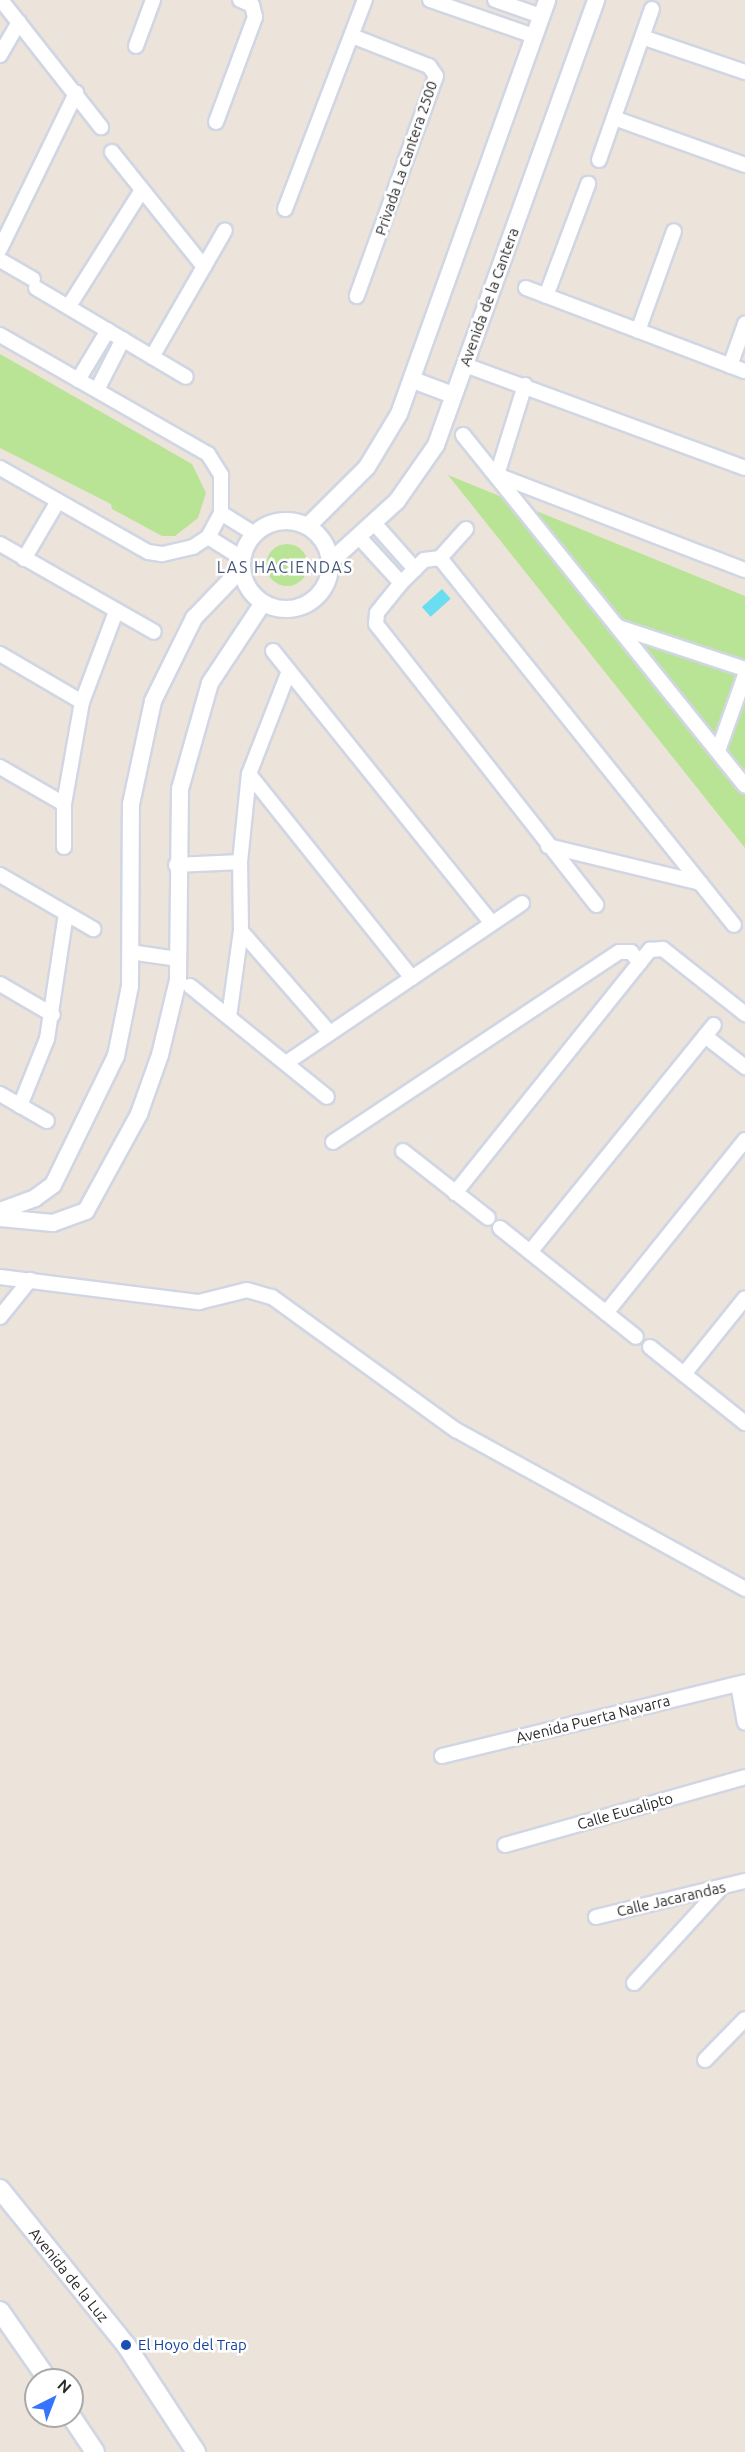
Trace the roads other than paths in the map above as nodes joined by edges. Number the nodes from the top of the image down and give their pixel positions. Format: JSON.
{"nodes":[{"id":1,"x":1,"y":0,"type":"edge"},
{"id":2,"x":153,"y":0,"type":"edge"},
{"id":3,"x":240,"y":0,"type":"edge"},
{"id":4,"x":365,"y":0,"type":"edge"},
{"id":5,"x":430,"y":0,"type":"edge"},
{"id":6,"x":495,"y":0,"type":"edge"},
{"id":7,"x":547,"y":0,"type":"edge"},
{"id":8,"x":596,"y":0,"type":"edge"},
{"id":9,"x":652,"y":9,"type":"dead end"},
{"id":10,"x":541,"y":16,"type":"junction"},
{"id":11,"x":19,"y":22,"type":"junction"},
{"id":12,"x":352,"y":36,"type":"junction"},
{"id":13,"x":534,"y":36,"type":"junction"},
{"id":14,"x":645,"y":38,"type":"junction"},
{"id":15,"x":135,"y":46,"type":"dead end"},
{"id":16,"x":0,"y":55,"type":"edge"},
{"id":17,"x":745,"y":72,"type":"edge"},
{"id":18,"x":76,"y":93,"type":"junction"},
{"id":19,"x":614,"y":118,"type":"junction"},
{"id":20,"x":216,"y":122,"type":"dead end"},
{"id":21,"x":101,"y":127,"type":"dead end"},
{"id":22,"x":112,"y":152,"type":"dead end"},
{"id":23,"x":599,"y":160,"type":"dead end"},
{"id":24,"x":745,"y":165,"type":"edge"},
{"id":25,"x":588,"y":184,"type":"dead end"},
{"id":26,"x":142,"y":190,"type":"junction"},
{"id":27,"x":285,"y":209,"type":"dead end"},
{"id":28,"x":225,"y":230,"type":"dead end"},
{"id":29,"x":674,"y":231,"type":"dead end"},
{"id":30,"x":0,"y":249,"type":"edge"},
{"id":31,"x":0,"y":260,"type":"edge"},
{"id":32,"x":204,"y":267,"type":"junction"},
{"id":33,"x":526,"y":288,"type":"dead end"},
{"id":34,"x":357,"y":296,"type":"dead end"},
{"id":35,"x":546,"y":296,"type":"junction"},
{"id":36,"x":69,"y":306,"type":"junction"},
{"id":37,"x":745,"y":324,"type":"edge"},
{"id":38,"x":108,"y":330,"type":"junction"},
{"id":39,"x":638,"y":331,"type":"junction"},
{"id":40,"x":0,"y":335,"type":"edge"},
{"id":41,"x":123,"y":339,"type":"junction"},
{"id":42,"x":152,"y":357,"type":"junction"},
{"id":43,"x":465,"y":364,"type":"junction"},
{"id":44,"x":730,"y":366,"type":"junction"},
{"id":45,"x":745,"y":371,"type":"edge"},
{"id":46,"x":186,"y":378,"type":"dead end"},
{"id":47,"x":78,"y":380,"type":"junction"},
{"id":48,"x":413,"y":380,"type":"junction"},
{"id":49,"x":525,"y":385,"type":"junction"},
{"id":50,"x":97,"y":390,"type":"junction"},
{"id":51,"x":453,"y":395,"type":"junction"},
{"id":52,"x":463,"y":435,"type":"dead end"},
{"id":53,"x":0,"y":468,"type":"edge"},
{"id":54,"x":745,"y":468,"type":"edge"},
{"id":55,"x":498,"y":475,"type":"junction"},
{"id":56,"x":58,"y":501,"type":"junction"},
{"id":57,"x":221,"y":513,"type":"junction"},
{"id":58,"x":374,"y":523,"type":"junction"},
{"id":59,"x":308,"y":526,"type":"junction"},
{"id":60,"x":466,"y":529,"type":"dead end"},
{"id":61,"x":254,"y":534,"type":"junction"},
{"id":62,"x":208,"y":537,"type":"junction"},
{"id":63,"x":359,"y":537,"type":"junction"},
{"id":64,"x":0,"y":544,"type":"edge"},
{"id":65,"x":440,"y":558,"type":"junction"},
{"id":66,"x":24,"y":559,"type":"junction"},
{"id":67,"x":330,"y":562,"type":"junction"},
{"id":68,"x":242,"y":564,"type":"junction"},
{"id":69,"x":415,"y":569,"type":"junction"},
{"id":70,"x":745,"y":570,"type":"edge"},
{"id":71,"x":401,"y":583,"type":"junction"},
{"id":72,"x":263,"y":603,"type":"junction"},
{"id":73,"x":116,"y":614,"type":"junction"},
{"id":74,"x":618,"y":627,"type":"junction"},
{"id":75,"x":154,"y":632,"type":"dead end"},
{"id":76,"x":273,"y":651,"type":"dead end"},
{"id":77,"x":0,"y":654,"type":"edge"},
{"id":78,"x":745,"y":669,"type":"edge"},
{"id":79,"x":290,"y":671,"type":"junction"},
{"id":80,"x":745,"y":675,"type":"edge"},
{"id":81,"x":82,"y":702,"type":"junction"},
{"id":82,"x":718,"y":751,"type":"junction"},
{"id":83,"x":0,"y":767,"type":"edge"},
{"id":84,"x":249,"y":774,"type":"junction"},
{"id":85,"x":745,"y":786,"type":"edge"},
{"id":86,"x":64,"y":804,"type":"junction"},
{"id":87,"x":548,"y":846,"type":"junction"},
{"id":88,"x":64,"y":847,"type":"dead end"},
{"id":89,"x":240,"y":862,"type":"junction"},
{"id":90,"x":176,"y":865,"type":"junction"},
{"id":91,"x":0,"y":875,"type":"edge"},
{"id":92,"x":701,"y":883,"type":"junction"},
{"id":93,"x":522,"y":903,"type":"dead end"},
{"id":94,"x":596,"y":906,"type":"dead end"},
{"id":95,"x":66,"y":913,"type":"junction"},
{"id":96,"x":492,"y":923,"type":"junction"},
{"id":97,"x":734,"y":925,"type":"dead end"},
{"id":98,"x":93,"y":929,"type":"dead end"},
{"id":99,"x":241,"y":931,"type":"junction"},
{"id":100,"x":130,"y":952,"type":"junction"},
{"id":101,"x":178,"y":959,"type":"junction"},
{"id":102,"x":640,"y":963,"type":"junction"},
{"id":103,"x":412,"y":978,"type":"junction"},
{"id":104,"x":0,"y":984,"type":"edge"},
{"id":105,"x":190,"y":986,"type":"dead end"},
{"id":106,"x":745,"y":1014,"type":"edge"},
{"id":107,"x":53,"y":1015,"type":"junction"},
{"id":108,"x":229,"y":1017,"type":"junction"},
{"id":109,"x":330,"y":1033,"type":"junction"},
{"id":110,"x":286,"y":1063,"type":"junction"},
{"id":111,"x":745,"y":1065,"type":"edge"},
{"id":112,"x":0,"y":1094,"type":"edge"},
{"id":113,"x":327,"y":1097,"type":"dead end"},
{"id":114,"x":20,"y":1106,"type":"junction"},
{"id":115,"x":47,"y":1121,"type":"dead end"},
{"id":116,"x":745,"y":1140,"type":"edge"},
{"id":117,"x":333,"y":1142,"type":"dead end"},
{"id":118,"x":403,"y":1151,"type":"dead end"},
{"id":119,"x":455,"y":1193,"type":"junction"},
{"id":120,"x":0,"y":1210,"type":"edge"},
{"id":121,"x":0,"y":1218,"type":"edge"},
{"id":122,"x":488,"y":1218,"type":"dead end"},
{"id":123,"x":500,"y":1228,"type":"dead end"},
{"id":124,"x":530,"y":1252,"type":"junction"},
{"id":125,"x":0,"y":1276,"type":"edge"},
{"id":126,"x":30,"y":1280,"type":"junction"},
{"id":127,"x":745,"y":1298,"type":"edge"},
{"id":128,"x":606,"y":1313,"type":"junction"},
{"id":129,"x":0,"y":1317,"type":"edge"},
{"id":130,"x":636,"y":1337,"type":"dead end"},
{"id":131,"x":650,"y":1347,"type":"dead end"},
{"id":132,"x":684,"y":1374,"type":"junction"},
{"id":133,"x":745,"y":1423,"type":"edge"},
{"id":134,"x":745,"y":1589,"type":"edge"},
{"id":135,"x":741,"y":1683,"type":"edge"},
{"id":136,"x":745,"y":1722,"type":"edge"},
{"id":137,"x":442,"y":1756,"type":"dead end"},
{"id":138,"x":745,"y":1777,"type":"edge"},
{"id":139,"x":505,"y":1845,"type":"dead end"},
{"id":140,"x":745,"y":1881,"type":"edge"},
{"id":141,"x":719,"y":1890,"type":"junction"},
{"id":142,"x":596,"y":1917,"type":"dead end"},
{"id":143,"x":634,"y":1983,"type":"dead end"},
{"id":144,"x":745,"y":2019,"type":"edge"},
{"id":145,"x":705,"y":2060,"type":"dead end"},
{"id":146,"x":0,"y":2189,"type":"edge"},
{"id":147,"x":0,"y":2311,"type":"edge"},
{"id":148,"x":40,"y":2368,"type":"edge"},
{"id":149,"x":79,"y":2428,"type":"edge"},
{"id":150,"x":95,"y":2452,"type":"edge"},
{"id":151,"x":196,"y":2452,"type":"edge"}],
"edges":[{"from":1,"to":11,"type":"street"},
{"from":2,"to":15,"type":"street"},
{"from":3,"to":20,"type":"street"},
{"from":4,"to":12,"type":"street"},
{"from":5,"to":13,"type":"street"},
{"from":6,"to":10,"type":"street"},
{"from":7,"to":10,"type":"street"},
{"from":8,"to":43,"type":"street","name":"Avenida de la Cantera"},
{"from":9,"to":14,"type":"street"},
{"from":10,"to":13,"type":"street"},
{"from":11,"to":16,"type":"street"},
{"from":11,"to":18,"type":"street"},
{"from":12,"to":27,"type":"street"},
{"from":12,"to":34,"type":"street","name":"Privada La Cantera 2500"},
{"from":13,"to":48,"type":"street"},
{"from":14,"to":17,"type":"street"},
{"from":14,"to":19,"type":"street"},
{"from":18,"to":21,"type":"street"},
{"from":18,"to":30,"type":"street"},
{"from":19,"to":23,"type":"street"},
{"from":19,"to":24,"type":"street"},
{"from":22,"to":26,"type":"street"},
{"from":25,"to":35,"type":"street"},
{"from":26,"to":32,"type":"street"},
{"from":26,"to":36,"type":"street"},
{"from":28,"to":32,"type":"street"},
{"from":29,"to":39,"type":"street"},
{"from":31,"to":36,"type":"street"},
{"from":32,"to":42,"type":"street"},
{"from":33,"to":35,"type":"street"},
{"from":35,"to":39,"type":"street"},
{"from":36,"to":38,"type":"street"},
{"from":37,"to":44,"type":"street"},
{"from":38,"to":41,"type":"street"},
{"from":38,"to":47,"type":"street"},
{"from":39,"to":44,"type":"street"},
{"from":40,"to":47,"type":"street"},
{"from":41,"to":42,"type":"street"},
{"from":41,"to":50,"type":"street"},
{"from":42,"to":46,"type":"street"},
{"from":43,"to":49,"type":"street"},
{"from":43,"to":51,"type":"street","name":"Avenida de la Cantera"},
{"from":44,"to":45,"type":"street"},
{"from":47,"to":50,"type":"street"},
{"from":48,"to":51,"type":"street"},
{"from":48,"to":59,"type":"street"},
{"from":49,"to":54,"type":"street"},
{"from":49,"to":55,"type":"street"},
{"from":50,"to":57,"type":"street"},
{"from":51,"to":58,"type":"street","name":"Avenida de la Cantera"},
{"from":52,"to":55,"type":"street"},
{"from":53,"to":56,"type":"street"},
{"from":55,"to":70,"type":"street"},
{"from":55,"to":74,"type":"street"},
{"from":56,"to":62,"type":"street"},
{"from":56,"to":66,"type":"street"},
{"from":57,"to":61,"type":"street"},
{"from":57,"to":62,"type":"street"},
{"from":58,"to":63,"type":"street","name":"Avenida de la Cantera"},
{"from":58,"to":69,"type":"street"},
{"from":59,"to":61,"type":"street"},
{"from":59,"to":67,"type":"street"},
{"from":60,"to":65,"type":"street"},
{"from":61,"to":68,"type":"street"},
{"from":62,"to":68,"type":"street"},
{"from":63,"to":67,"type":"street","name":"Avenida de la Cantera"},
{"from":63,"to":71,"type":"street"},
{"from":64,"to":66,"type":"street"},
{"from":65,"to":69,"type":"street"},
{"from":65,"to":92,"type":"street"},
{"from":66,"to":73,"type":"street"},
{"from":67,"to":72,"type":"street"},
{"from":68,"to":72,"type":"street"},
{"from":68,"to":100,"type":"street"},
{"from":69,"to":71,"type":"street"},
{"from":71,"to":87,"type":"street"},
{"from":72,"to":90,"type":"street"},
{"from":73,"to":75,"type":"street"},
{"from":73,"to":81,"type":"street"},
{"from":74,"to":78,"type":"street"},
{"from":74,"to":82,"type":"street"},
{"from":76,"to":79,"type":"street"},
{"from":77,"to":81,"type":"street"},
{"from":79,"to":84,"type":"street"},
{"from":79,"to":96,"type":"street"},
{"from":80,"to":82,"type":"street"},
{"from":81,"to":86,"type":"street"},
{"from":82,"to":85,"type":"street"},
{"from":83,"to":86,"type":"street"},
{"from":84,"to":89,"type":"street"},
{"from":84,"to":103,"type":"street"},
{"from":86,"to":88,"type":"street"},
{"from":87,"to":92,"type":"street"},
{"from":87,"to":94,"type":"street"},
{"from":89,"to":90,"type":"street"},
{"from":89,"to":99,"type":"street"},
{"from":90,"to":101,"type":"street"},
{"from":91,"to":95,"type":"street"},
{"from":92,"to":97,"type":"street"},
{"from":93,"to":96,"type":"street"},
{"from":95,"to":98,"type":"street"},
{"from":95,"to":107,"type":"street"},
{"from":96,"to":103,"type":"street"},
{"from":99,"to":108,"type":"street"},
{"from":99,"to":109,"type":"street"},
{"from":100,"to":101,"type":"street"},
{"from":100,"to":120,"type":"street"},
{"from":101,"to":121,"type":"street"},
{"from":102,"to":106,"type":"street"},
{"from":102,"to":117,"type":"street"},
{"from":102,"to":119,"type":"street"},
{"from":103,"to":109,"type":"street"},
{"from":104,"to":107,"type":"street"},
{"from":105,"to":108,"type":"street"},
{"from":107,"to":114,"type":"street"},
{"from":108,"to":110,"type":"street"},
{"from":109,"to":110,"type":"street"},
{"from":110,"to":113,"type":"street"},
{"from":111,"to":124,"type":"street"},
{"from":112,"to":114,"type":"street"},
{"from":114,"to":115,"type":"street"},
{"from":116,"to":128,"type":"street"},
{"from":118,"to":119,"type":"street"},
{"from":119,"to":122,"type":"street"},
{"from":123,"to":124,"type":"street"},
{"from":124,"to":128,"type":"street"},
{"from":125,"to":126,"type":"street"},
{"from":126,"to":129,"type":"street"},
{"from":126,"to":134,"type":"street"},
{"from":127,"to":132,"type":"street"},
{"from":128,"to":130,"type":"street"},
{"from":131,"to":132,"type":"street"},
{"from":132,"to":133,"type":"street"},
{"from":135,"to":136,"type":"street"},
{"from":135,"to":137,"type":"street","name":"Avenida Puerta Navarra"},
{"from":138,"to":139,"type":"street","name":"Calle Eucalipto"},
{"from":140,"to":141,"type":"street","name":"Calle Jacarandas"},
{"from":141,"to":142,"type":"street","name":"Calle Jacarandas"},
{"from":141,"to":143,"type":"street"},
{"from":144,"to":145,"type":"street"},
{"from":146,"to":151,"type":"main road","name":"Avenida de la Luz"},
{"from":147,"to":148,"type":"main road"},
{"from":149,"to":150,"type":"main road"}]}
